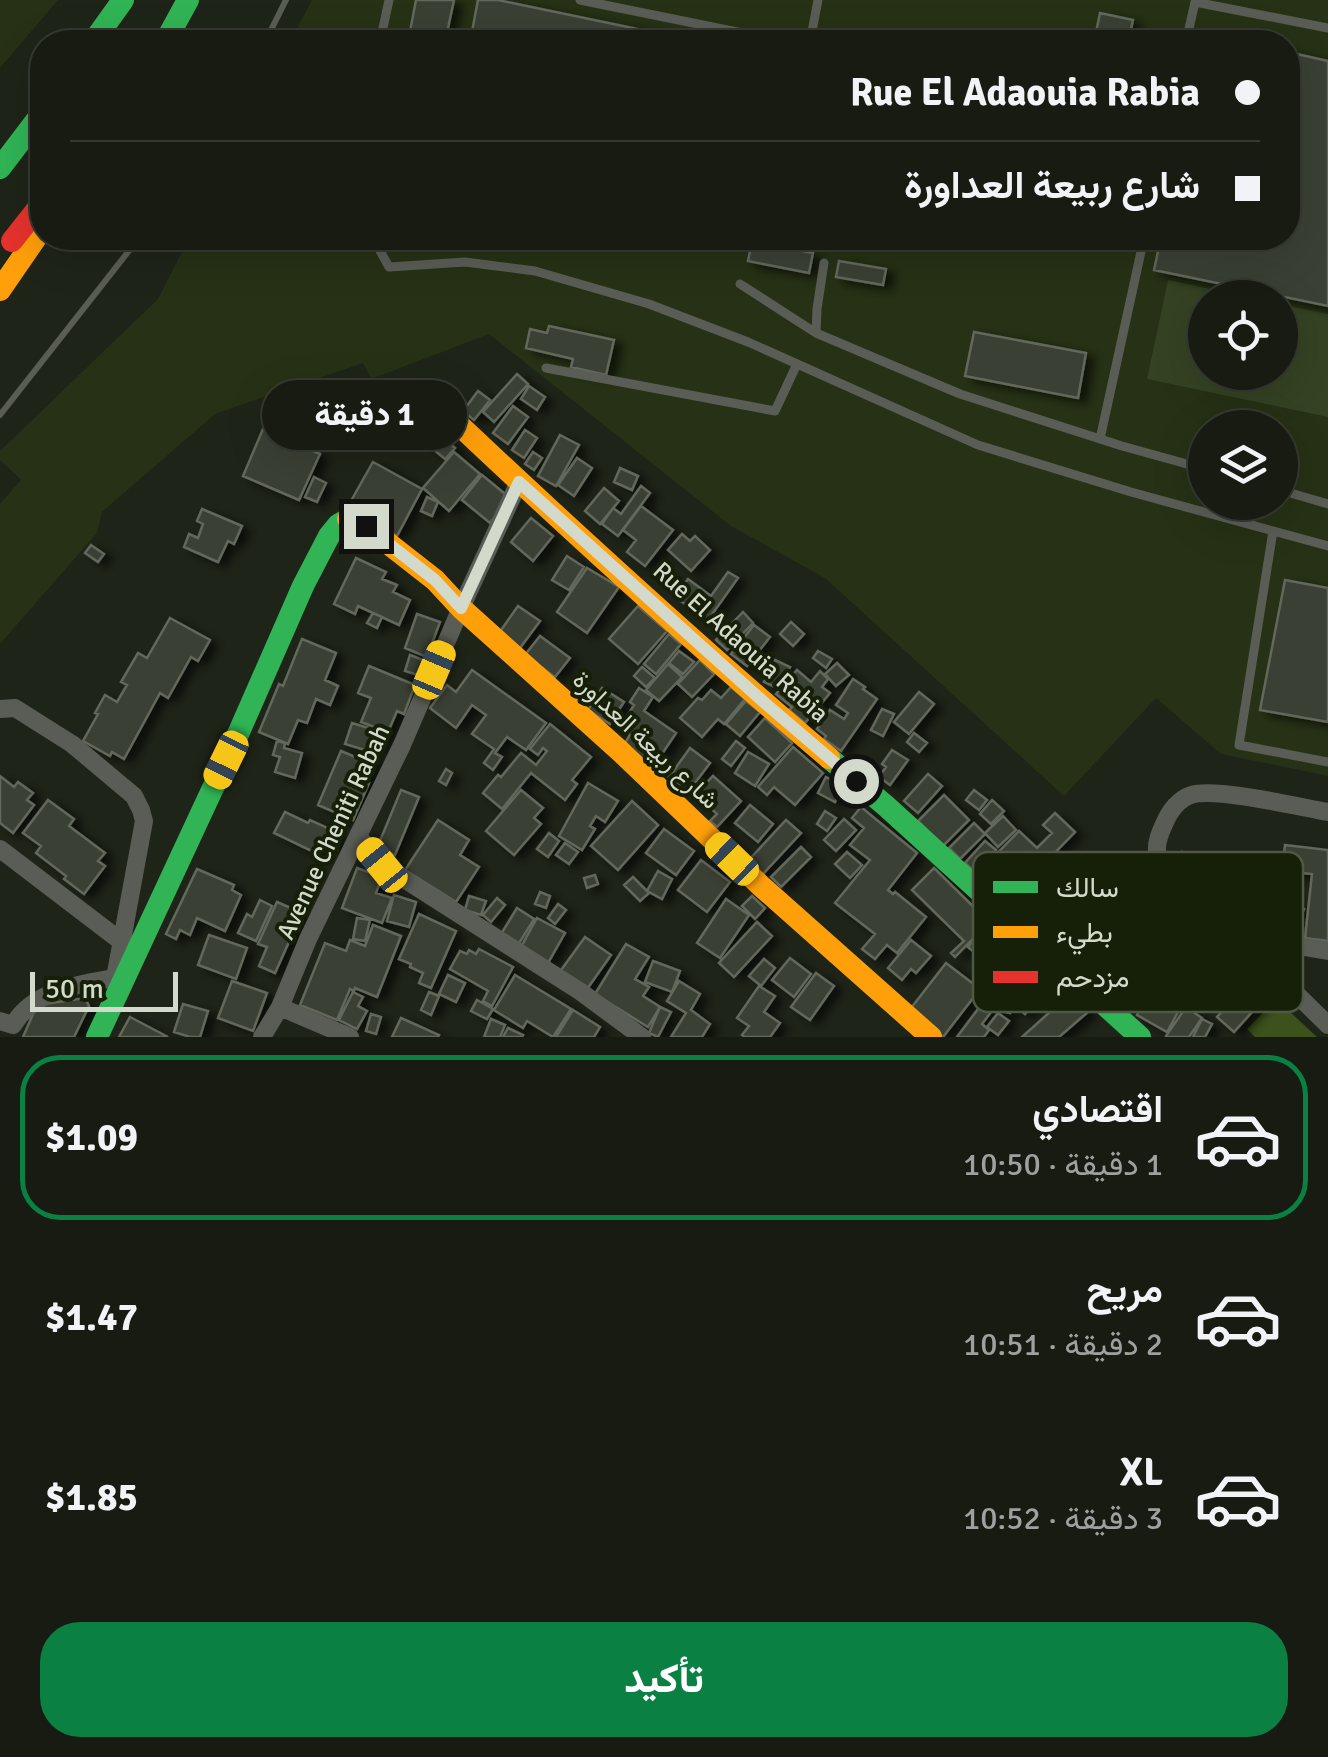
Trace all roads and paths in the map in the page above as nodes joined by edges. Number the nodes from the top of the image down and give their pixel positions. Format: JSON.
{"nodes":[{"id":1,"x":123,"y":0,"type":"edge"},
{"id":2,"x":188,"y":0,"type":"edge"},
{"id":3,"x":389,"y":0,"type":"edge"},
{"id":4,"x":580,"y":0,"type":"edge"},
{"id":5,"x":818,"y":0,"type":"edge"},
{"id":6,"x":1328,"y":28,"type":"edge"},
{"id":7,"x":102,"y":30,"type":"edge"},
{"id":8,"x":172,"y":30,"type":"edge"},
{"id":9,"x":383,"y":30,"type":"edge"},
{"id":10,"x":728,"y":30,"type":"edge"},
{"id":11,"x":812,"y":30,"type":"edge"},
{"id":12,"x":1189,"y":30,"type":"edge"},
{"id":13,"x":30,"y":129,"type":"edge"},
{"id":14,"x":0,"y":168,"type":"edge"},
{"id":15,"x":30,"y":218,"type":"edge"},
{"id":16,"x":30,"y":246,"type":"edge"},
{"id":17,"x":380,"y":250,"type":"edge"},
{"id":18,"x":1141,"y":250,"type":"edge"},
{"id":19,"x":0,"y":254,"type":"edge"},
{"id":20,"x":824,"y":263,"type":"dead end"},
{"id":21,"x":740,"y":284,"type":"dead end"},
{"id":22,"x":0,"y":290,"type":"edge"},
{"id":23,"x":816,"y":333,"type":"junction"},
{"id":24,"x":797,"y":364,"type":"junction"},
{"id":25,"x":546,"y":368,"type":"dead end"},
{"id":26,"x":440,"y":407,"type":"dead end"},
{"id":27,"x":1100,"y":439,"type":"junction"},
{"id":28,"x":1188,"y":465,"type":"edge"},
{"id":29,"x":519,"y":482,"type":"junction"},
{"id":30,"x":1298,"y":495,"type":"edge"},
{"id":31,"x":1328,"y":504,"type":"edge"},
{"id":32,"x":1274,"y":531,"type":"junction"},
{"id":33,"x":1328,"y":546,"type":"edge"},
{"id":34,"x":461,"y":608,"type":"junction"},
{"id":35,"x":0,"y":709,"type":"edge"},
{"id":36,"x":1328,"y":762,"type":"edge"},
{"id":37,"x":1328,"y":812,"type":"edge"},
{"id":38,"x":358,"y":836,"type":"junction"},
{"id":39,"x":0,"y":849,"type":"edge"},
{"id":40,"x":1157,"y":852,"type":"edge"},
{"id":41,"x":973,"y":885,"type":"edge"},
{"id":42,"x":122,"y":942,"type":"junction"},
{"id":43,"x":1303,"y":947,"type":"edge"},
{"id":44,"x":1328,"y":951,"type":"edge"},
{"id":45,"x":120,"y":977,"type":"junction"},
{"id":46,"x":1303,"y":1002,"type":"edge"},
{"id":47,"x":280,"y":1007,"type":"junction"},
{"id":48,"x":1113,"y":1012,"type":"edge"},
{"id":49,"x":0,"y":1021,"type":"edge"},
{"id":50,"x":1328,"y":1025,"type":"edge"},
{"id":51,"x":98,"y":1037,"type":"edge"},
{"id":52,"x":262,"y":1037,"type":"edge"},
{"id":53,"x":350,"y":1037,"type":"edge"},
{"id":54,"x":642,"y":1037,"type":"edge"},
{"id":55,"x":931,"y":1037,"type":"edge"},
{"id":56,"x":1140,"y":1037,"type":"edge"}],
"edges":[{"from":1,"to":7,"type":"main road"},
{"from":2,"to":8,"type":"main road"},
{"from":3,"to":9,"type":"lane"},
{"from":4,"to":10,"type":"lane"},
{"from":5,"to":11,"type":"lane"},
{"from":6,"to":12,"type":"lane"},
{"from":13,"to":14,"type":"main road"},
{"from":15,"to":19,"type":"main road"},
{"from":16,"to":22,"type":"main road"},
{"from":17,"to":24,"type":"lane"},
{"from":18,"to":27,"type":"lane"},
{"from":20,"to":23,"type":"lane"},
{"from":21,"to":23,"type":"lane"},
{"from":23,"to":27,"type":"lane"},
{"from":24,"to":25,"type":"lane"},
{"from":24,"to":32,"type":"lane"},
{"from":26,"to":29,"type":"main road","name":"Rue El Adaouia Rabia"},
{"from":27,"to":28,"type":"lane"},
{"from":29,"to":34,"type":"street","name":"Avenue Cheniti Rabah"},
{"from":29,"to":41,"type":"main road","name":"Rue El Adaouia Rabia"},
{"from":30,"to":31,"type":"lane"},
{"from":32,"to":33,"type":"lane"},
{"from":32,"to":36,"type":"lane"},
{"from":34,"to":38,"type":"street","name":"Avenue Cheniti Rabah"},
{"from":34,"to":45,"type":"main road","name":"شارع ربيعة العداورة"},
{"from":34,"to":55,"type":"main road","name":"شارع ربيعة العداورة"},
{"from":35,"to":42,"type":"street"},
{"from":37,"to":40,"type":"street"},
{"from":38,"to":47,"type":"street","name":"Avenue Cheniti Rabah"},
{"from":38,"to":54,"type":"street"},
{"from":39,"to":42,"type":"street"},
{"from":42,"to":45,"type":"street"},
{"from":43,"to":44,"type":"street"},
{"from":45,"to":49,"type":"street"},
{"from":45,"to":51,"type":"main road"},
{"from":46,"to":50,"type":"street"},
{"from":47,"to":52,"type":"street","name":"Avenue Cheniti Rabah"},
{"from":47,"to":53,"type":"street"},
{"from":48,"to":56,"type":"main road","name":"Rue El Adaouia Rabia"}]}
